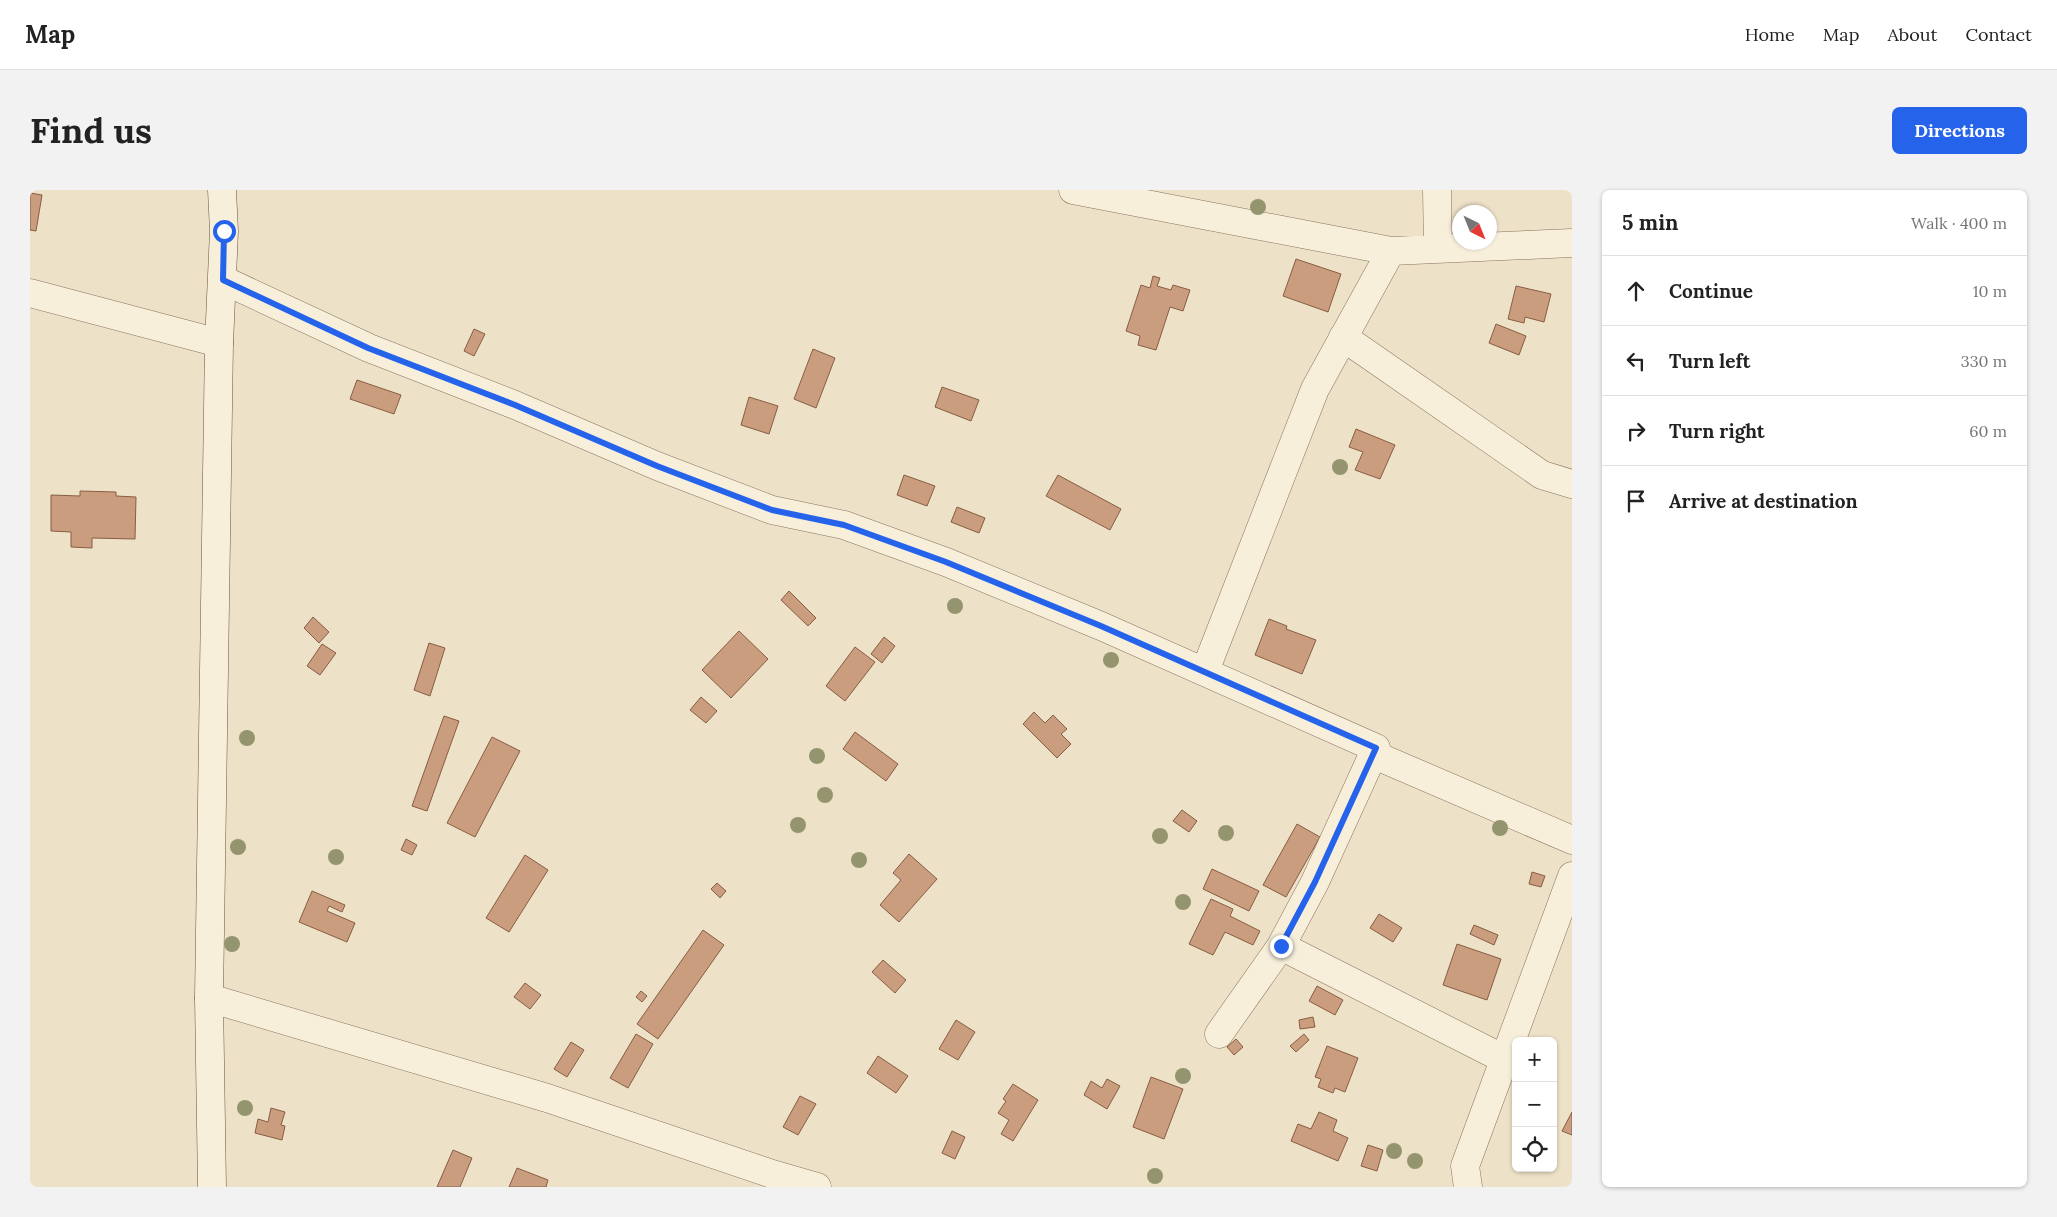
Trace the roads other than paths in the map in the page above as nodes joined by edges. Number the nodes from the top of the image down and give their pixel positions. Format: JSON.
{"nodes":[{"id":1,"x":222,"y":190,"type":"edge"},
{"id":2,"x":1073,"y":190,"type":"edge"},
{"id":3,"x":1437,"y":190,"type":"edge"},
{"id":4,"x":1572,"y":243,"type":"edge"},
{"id":5,"x":1438,"y":249,"type":"junction"},
{"id":6,"x":1391,"y":251,"type":"junction"},
{"id":7,"x":223,"y":280,"type":"junction"},
{"id":8,"x":30,"y":293,"type":"edge"},
{"id":9,"x":1343,"y":338,"type":"junction"},
{"id":10,"x":219,"y":343,"type":"junction"},
{"id":11,"x":1572,"y":484,"type":"edge"},
{"id":12,"x":1205,"y":672,"type":"junction"},
{"id":13,"x":1372,"y":754,"type":"junction"},
{"id":14,"x":1572,"y":840,"type":"edge"},
{"id":15,"x":1572,"y":876,"type":"edge"},
{"id":16,"x":1281,"y":946,"type":"junction"},
{"id":17,"x":208,"y":998,"type":"junction"},
{"id":18,"x":1219,"y":1034,"type":"dead end"},
{"id":19,"x":1504,"y":1058,"type":"junction"},
{"id":20,"x":212,"y":1187,"type":"edge"},
{"id":21,"x":817,"y":1187,"type":"edge"},
{"id":22,"x":1468,"y":1187,"type":"edge"}],
"edges":[{"from":1,"to":7,"type":"street"},
{"from":2,"to":6,"type":"street"},
{"from":3,"to":5,"type":"street"},
{"from":4,"to":5,"type":"street"},
{"from":5,"to":6,"type":"street"},
{"from":6,"to":9,"type":"street"},
{"from":7,"to":10,"type":"street"},
{"from":7,"to":12,"type":"street"},
{"from":8,"to":10,"type":"street"},
{"from":9,"to":11,"type":"street"},
{"from":9,"to":12,"type":"street"},
{"from":10,"to":17,"type":"street"},
{"from":12,"to":13,"type":"street"},
{"from":13,"to":14,"type":"street"},
{"from":13,"to":16,"type":"street"},
{"from":15,"to":19,"type":"street"},
{"from":16,"to":18,"type":"street"},
{"from":16,"to":19,"type":"street"},
{"from":17,"to":20,"type":"street"},
{"from":17,"to":21,"type":"street"},
{"from":19,"to":22,"type":"street"}]}
